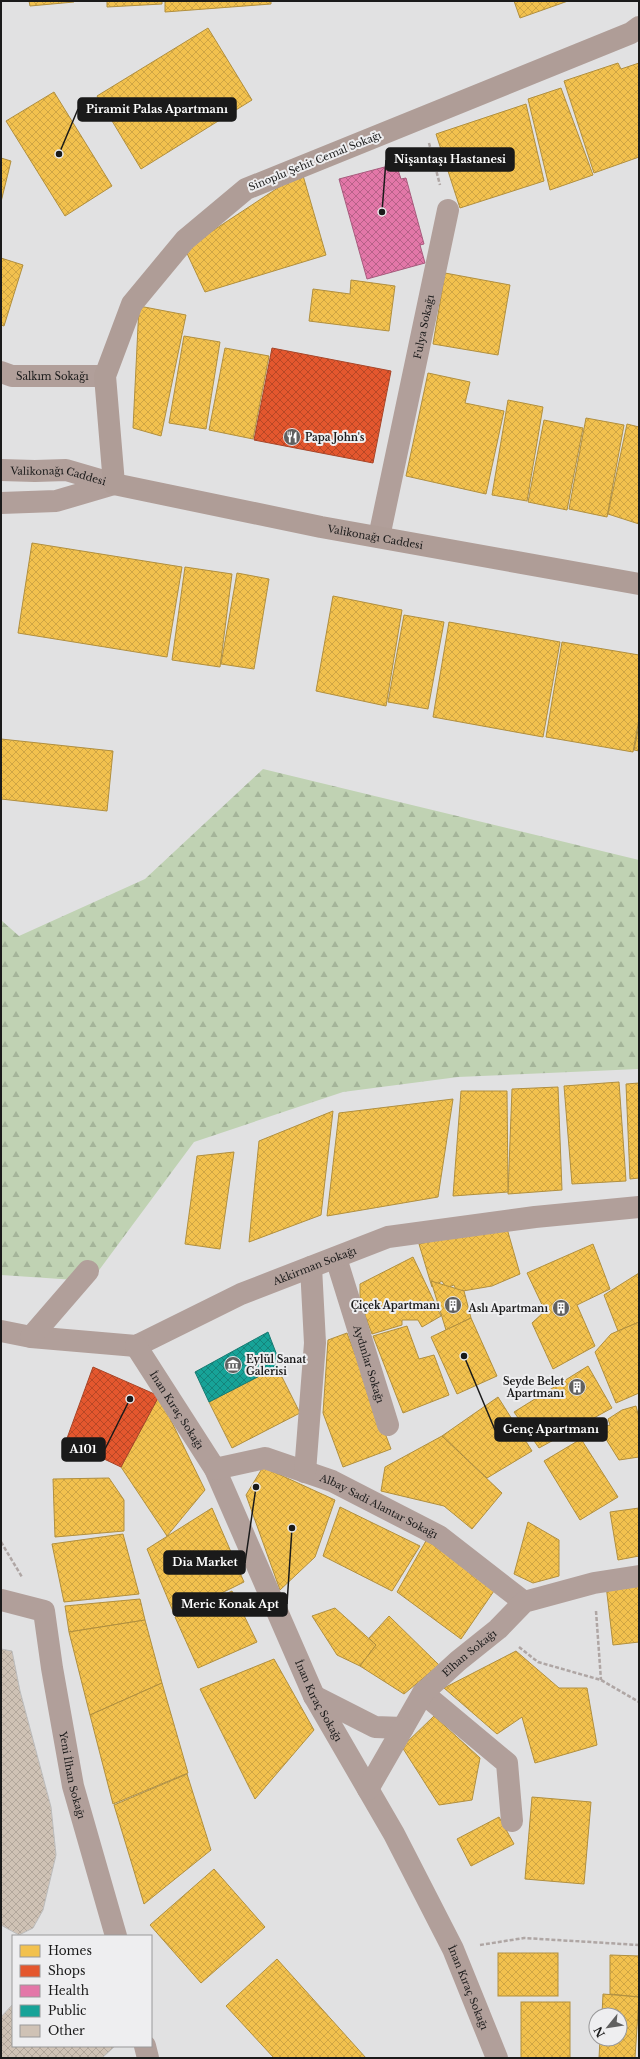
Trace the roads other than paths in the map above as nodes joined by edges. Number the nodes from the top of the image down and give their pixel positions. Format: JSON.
{"nodes":[{"id":1,"x":639,"y":27,"type":"edge"},
{"id":2,"x":448,"y":210,"type":"road end"},
{"id":3,"x":1,"y":372,"type":"edge"},
{"id":4,"x":105,"y":376,"type":"junction"},
{"id":5,"x":1,"y":470,"type":"edge"},
{"id":6,"x":114,"y":484,"type":"junction"},
{"id":7,"x":1,"y":503,"type":"edge"},
{"id":8,"x":379,"y":537,"type":"junction"},
{"id":9,"x":639,"y":584,"type":"edge"},
{"id":10,"x":639,"y":1207,"type":"edge"},
{"id":11,"x":336,"y":1258,"type":"junction"},
{"id":12,"x":311,"y":1267,"type":"junction"},
{"id":13,"x":88,"y":1271,"type":"dead end"},
{"id":14,"x":1,"y":1331,"type":"edge"},
{"id":15,"x":31,"y":1337,"type":"junction"},
{"id":16,"x":136,"y":1346,"type":"junction"},
{"id":17,"x":388,"y":1425,"type":"dead end"},
{"id":18,"x":215,"y":1469,"type":"junction"},
{"id":19,"x":305,"y":1472,"type":"junction"},
{"id":20,"x":639,"y":1576,"type":"edge"},
{"id":21,"x":1,"y":1600,"type":"edge"},
{"id":22,"x":524,"y":1602,"type":"junction"},
{"id":23,"x":423,"y":1694,"type":"junction"},
{"id":24,"x":314,"y":1696,"type":"junction"},
{"id":25,"x":403,"y":1728,"type":"junction"},
{"id":26,"x":368,"y":1788,"type":"junction"},
{"id":27,"x":512,"y":1821,"type":"dead end"},
{"id":28,"x":116,"y":1935,"type":"edge"},
{"id":29,"x":145,"y":2047,"type":"edge"},
{"id":30,"x":148,"y":2058,"type":"edge"},
{"id":31,"x":497,"y":2058,"type":"edge"}],
"edges":[{"from":1,"to":4,"type":"street","name":"Sinoplu Şehit Cemal Sokağı"},
{"from":2,"to":8,"type":"street","name":"Fulya Sokağı"},
{"from":3,"to":4,"type":"street","name":"Salkım Sokağı"},
{"from":4,"to":6,"type":"street","name":"Sinoplu Şehit Cemal Sokağı"},
{"from":5,"to":6,"type":"street","name":"Valikonağı Caddesi"},
{"from":6,"to":7,"type":"street","name":"Valikonağı Caddesi"},
{"from":6,"to":8,"type":"street","name":"Valikonağı Caddesi"},
{"from":8,"to":9,"type":"street","name":"Valikonağı Caddesi"},
{"from":10,"to":11,"type":"street","name":"Akkirman Sokağı"},
{"from":11,"to":12,"type":"street","name":"Akkirman Sokağı"},
{"from":11,"to":17,"type":"street","name":"Aydınlar Sokağı"},
{"from":12,"to":16,"type":"street","name":"Akkirman Sokağı"},
{"from":12,"to":19,"type":"street"},
{"from":13,"to":15,"type":"street"},
{"from":14,"to":15,"type":"street"},
{"from":15,"to":16,"type":"street"},
{"from":16,"to":18,"type":"street","name":"İnan Kıraç Sokağı"},
{"from":18,"to":19,"type":"street","name":"Albay Sadi Alantar Sokağı"},
{"from":18,"to":24,"type":"street","name":"İnan Kıraç Sokağı"},
{"from":19,"to":22,"type":"street","name":"Albay Sadi Alantar Sokağı"},
{"from":20,"to":22,"type":"street"},
{"from":21,"to":28,"type":"street","name":"Yeni İlhan Sokağı"},
{"from":22,"to":23,"type":"street","name":"Elhan Sokağı"},
{"from":23,"to":25,"type":"street","name":"Elhan Sokağı"},
{"from":23,"to":27,"type":"street"},
{"from":24,"to":25,"type":"street"},
{"from":24,"to":26,"type":"street","name":"İnan Kıraç Sokağı"},
{"from":25,"to":26,"type":"street","name":"Elhan Sokağı"},
{"from":26,"to":31,"type":"street","name":"İnan Kıraç Sokağı"},
{"from":29,"to":30,"type":"street"}]}
